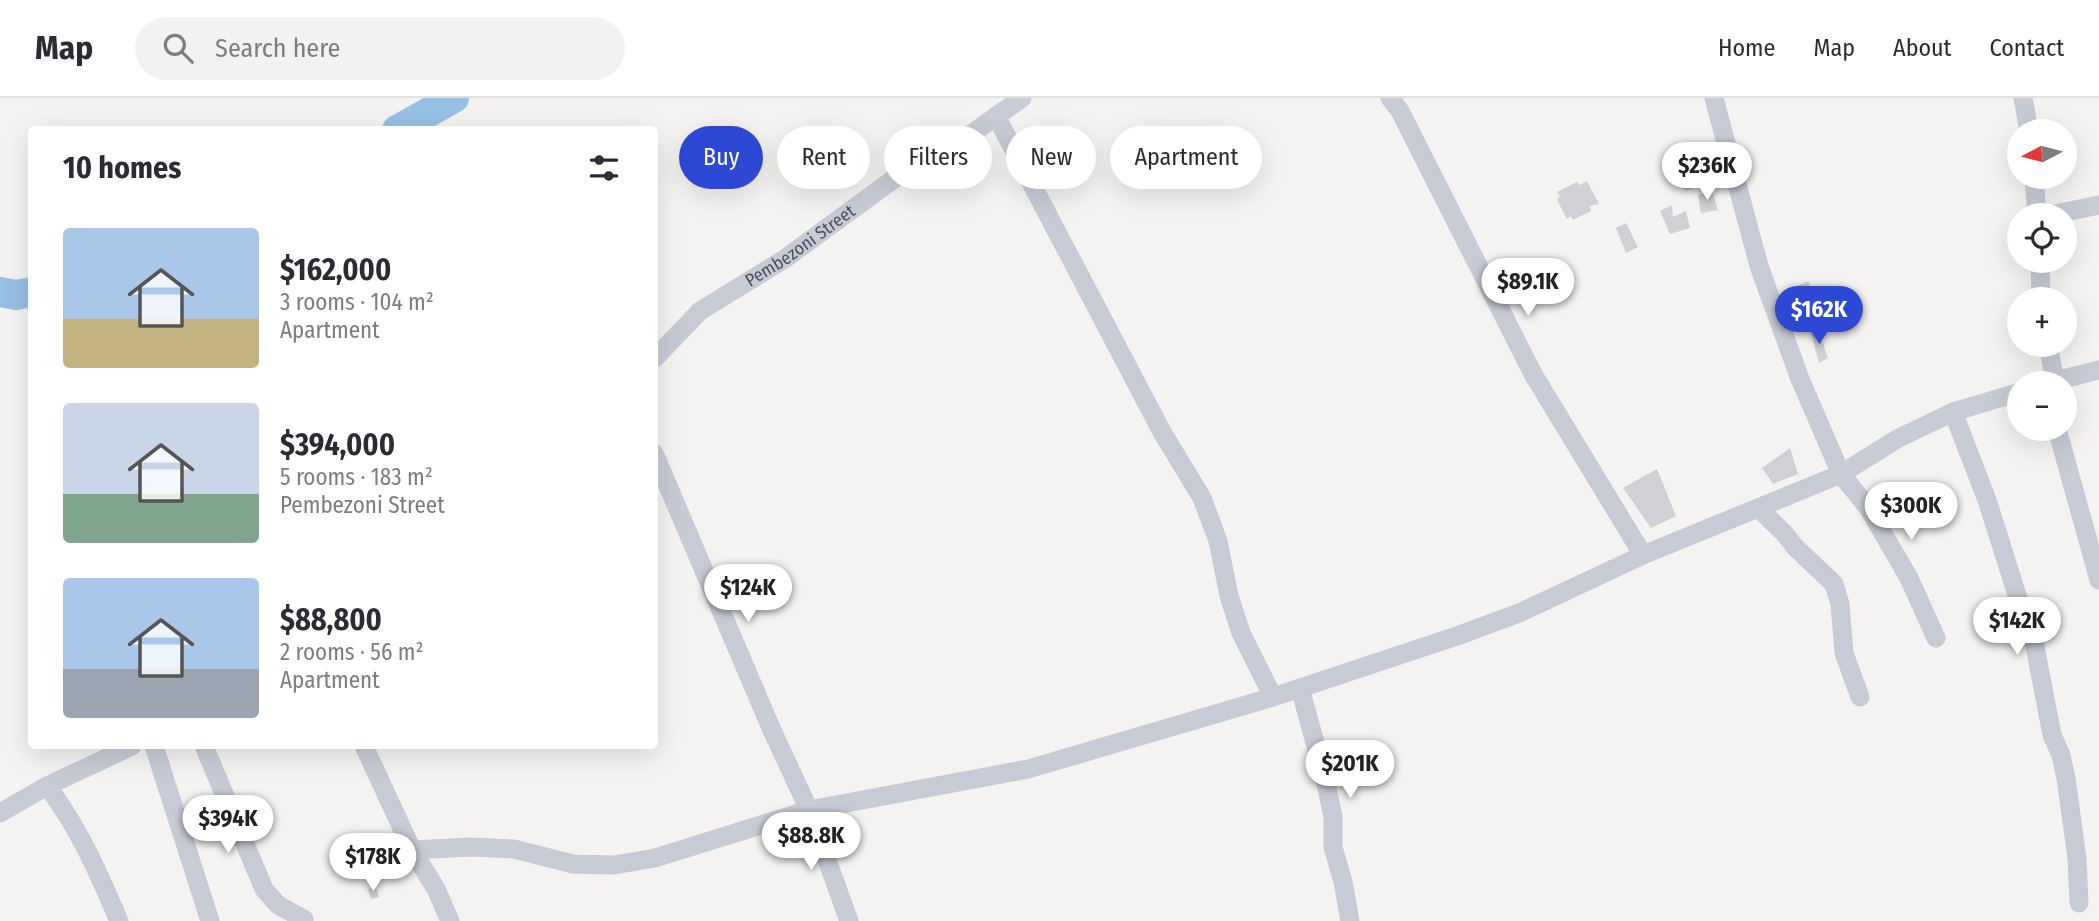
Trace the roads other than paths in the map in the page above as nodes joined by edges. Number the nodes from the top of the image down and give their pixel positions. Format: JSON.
{"nodes":[{"id":1,"x":1022,"y":98,"type":"edge"},
{"id":2,"x":1390,"y":98,"type":"edge"},
{"id":3,"x":1714,"y":98,"type":"edge"},
{"id":4,"x":2024,"y":98,"type":"edge"},
{"id":5,"x":996,"y":116,"type":"junction"},
{"id":6,"x":2027,"y":119,"type":"edge"},
{"id":7,"x":2099,"y":205,"type":"edge"},
{"id":8,"x":2077,"y":209,"type":"edge"},
{"id":9,"x":658,"y":355,"type":"edge"},
{"id":10,"x":2099,"y":370,"type":"edge"},
{"id":11,"x":2077,"y":376,"type":"edge"},
{"id":12,"x":2007,"y":396,"type":"edge"},
{"id":13,"x":1953,"y":412,"type":"junction"},
{"id":14,"x":2060,"y":441,"type":"edge"},
{"id":15,"x":658,"y":462,"type":"edge"},
{"id":16,"x":1841,"y":474,"type":"junction"},
{"id":17,"x":1759,"y":509,"type":"junction"},
{"id":18,"x":1643,"y":555,"type":"junction"},
{"id":19,"x":2099,"y":580,"type":"edge"},
{"id":20,"x":1937,"y":638,"type":"dead end"},
{"id":21,"x":1300,"y":688,"type":"junction"},
{"id":22,"x":1273,"y":697,"type":"junction"},
{"id":23,"x":1860,"y":697,"type":"dead end"},
{"id":24,"x":126,"y":749,"type":"edge"},
{"id":25,"x":155,"y":749,"type":"edge"},
{"id":26,"x":205,"y":749,"type":"edge"},
{"id":27,"x":365,"y":749,"type":"edge"},
{"id":28,"x":47,"y":786,"type":"junction"},
{"id":29,"x":809,"y":810,"type":"junction"},
{"id":30,"x":0,"y":813,"type":"edge"},
{"id":31,"x":412,"y":850,"type":"junction"},
{"id":32,"x":2079,"y":903,"type":"dead end"},
{"id":33,"x":304,"y":919,"type":"dead end"},
{"id":34,"x":119,"y":921,"type":"edge"},
{"id":35,"x":209,"y":921,"type":"edge"},
{"id":36,"x":450,"y":921,"type":"edge"},
{"id":37,"x":849,"y":921,"type":"edge"},
{"id":38,"x":1350,"y":921,"type":"edge"}],
"edges":[{"from":1,"to":5,"type":"street","name":"Pembezoni Street"},
{"from":2,"to":18,"type":"street"},
{"from":3,"to":16,"type":"street"},
{"from":4,"to":6,"type":"street"},
{"from":5,"to":9,"type":"street","name":"Pembezoni Street"},
{"from":5,"to":22,"type":"street"},
{"from":7,"to":8,"type":"street"},
{"from":10,"to":11,"type":"street"},
{"from":12,"to":13,"type":"street"},
{"from":13,"to":16,"type":"street"},
{"from":13,"to":32,"type":"street"},
{"from":14,"to":19,"type":"street"},
{"from":15,"to":29,"type":"street"},
{"from":16,"to":17,"type":"street"},
{"from":16,"to":20,"type":"street"},
{"from":17,"to":18,"type":"street"},
{"from":17,"to":23,"type":"street"},
{"from":18,"to":21,"type":"street"},
{"from":21,"to":22,"type":"street"},
{"from":21,"to":38,"type":"street"},
{"from":22,"to":29,"type":"street"},
{"from":24,"to":28,"type":"street"},
{"from":25,"to":35,"type":"street"},
{"from":26,"to":33,"type":"street"},
{"from":27,"to":31,"type":"street"},
{"from":28,"to":30,"type":"street"},
{"from":28,"to":34,"type":"street"},
{"from":29,"to":31,"type":"street"},
{"from":29,"to":37,"type":"street"},
{"from":31,"to":36,"type":"street"}]}
